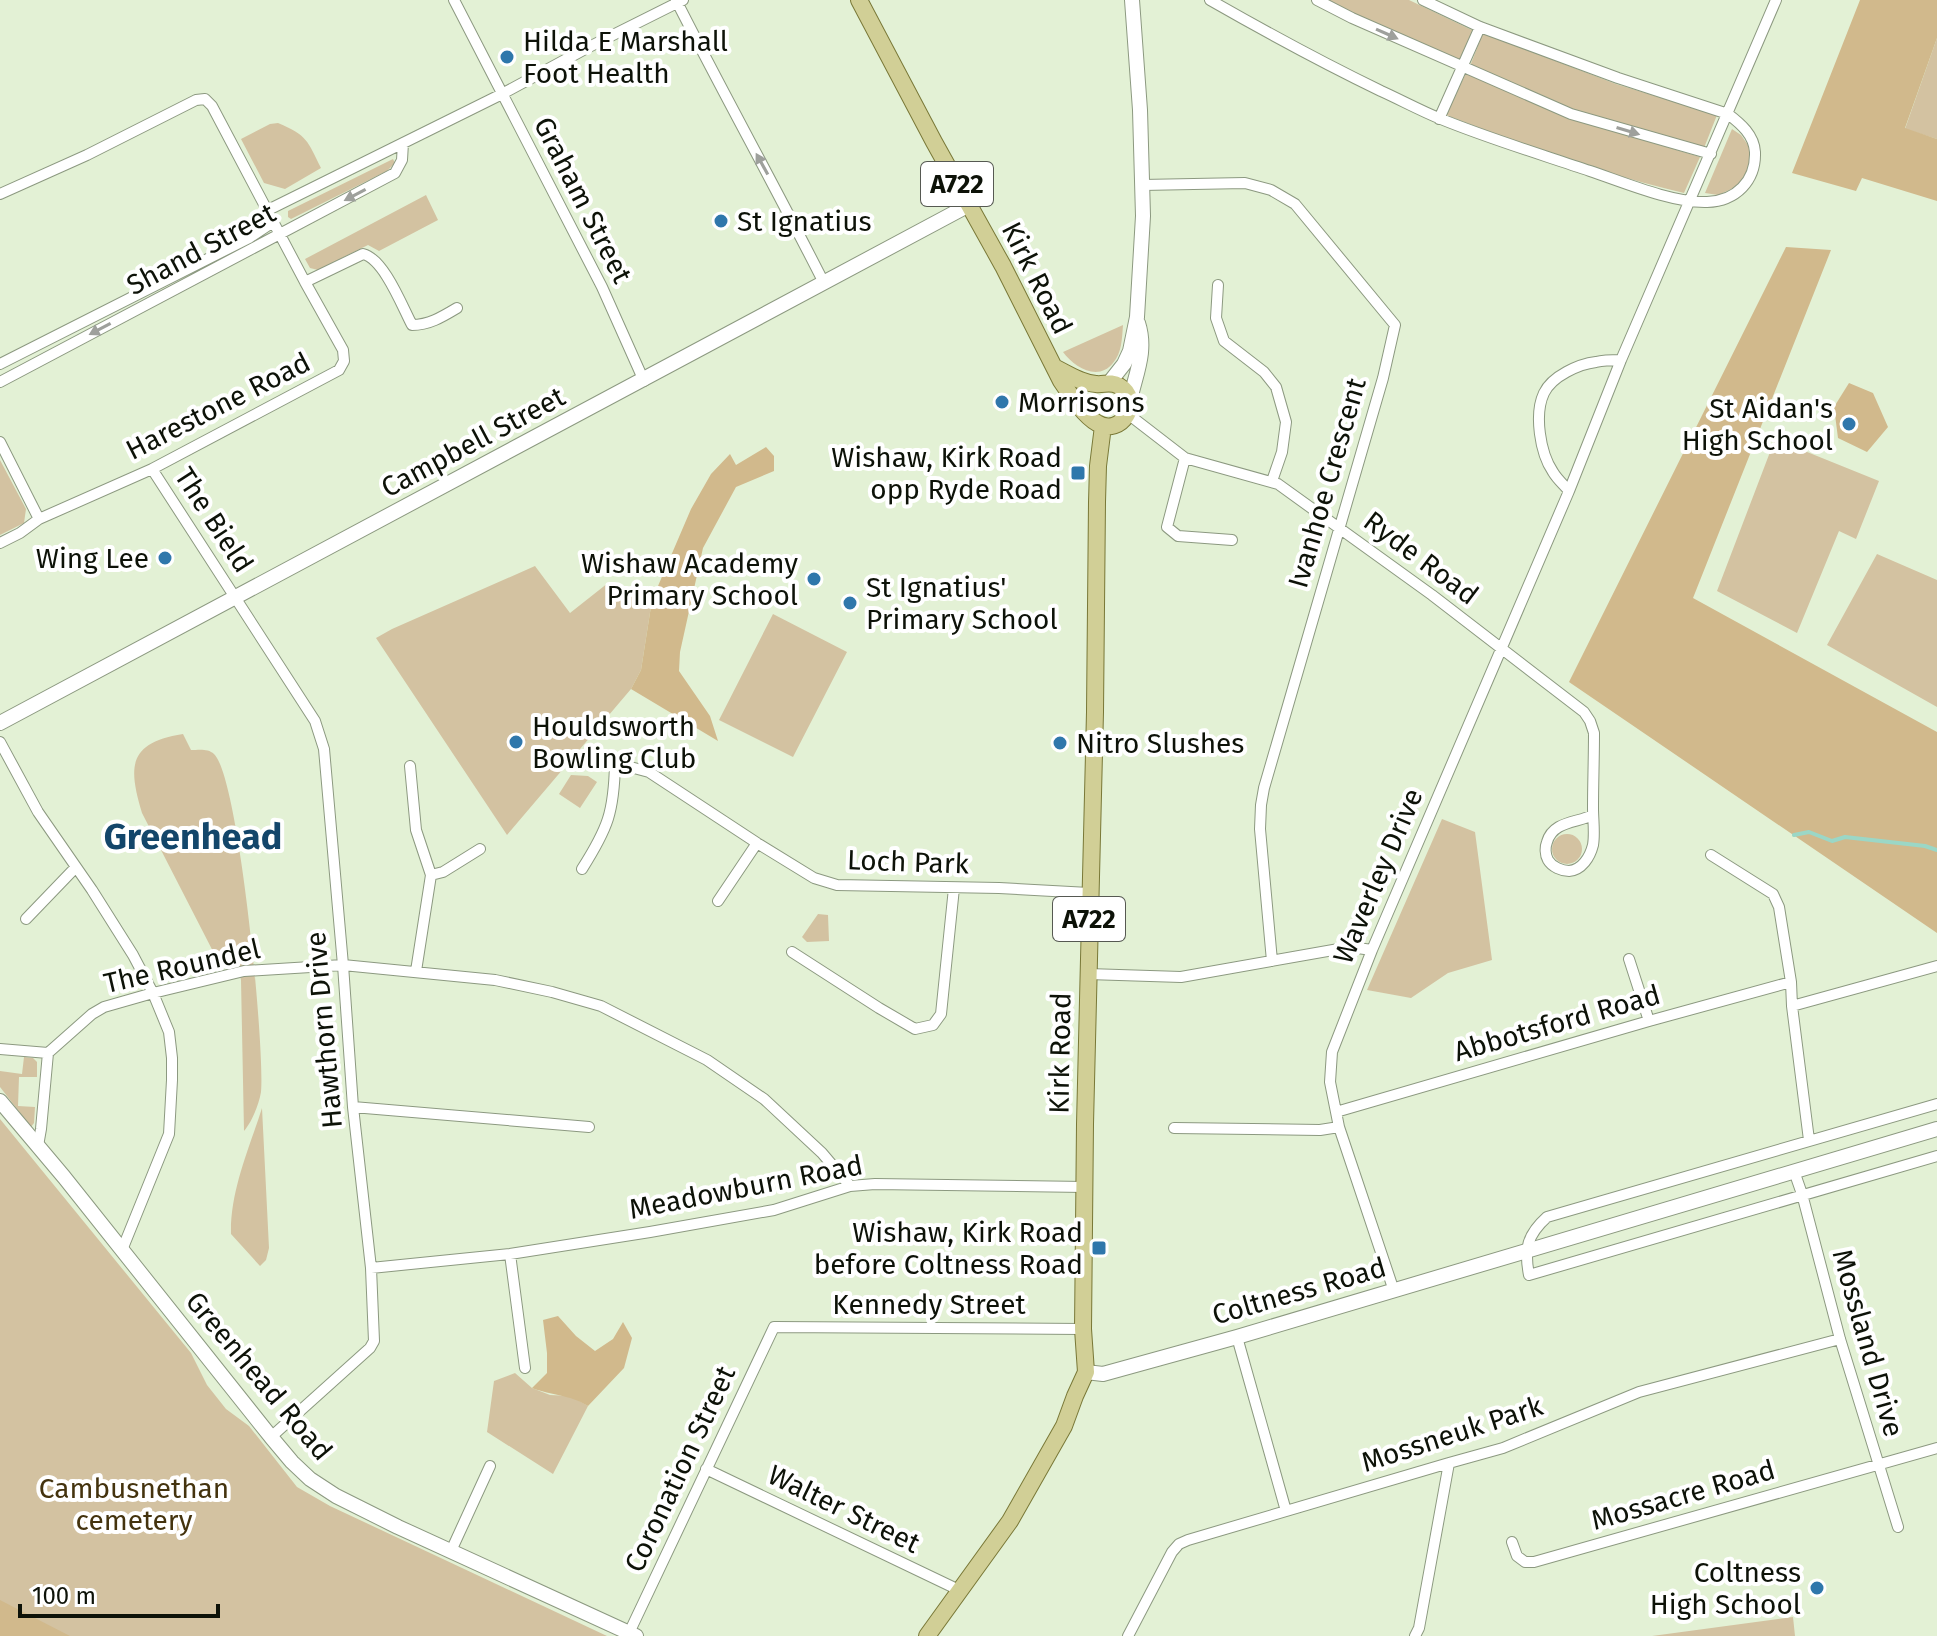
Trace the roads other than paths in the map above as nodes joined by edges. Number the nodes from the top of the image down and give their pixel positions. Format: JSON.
{"nodes":[{"id":1,"x":454,"y":0,"type":"edge"},
{"id":2,"x":859,"y":0,"type":"edge"},
{"id":3,"x":1132,"y":0,"type":"edge"},
{"id":4,"x":1210,"y":0,"type":"edge"},
{"id":5,"x":1317,"y":0,"type":"edge"},
{"id":6,"x":1423,"y":0,"type":"edge"},
{"id":7,"x":1776,"y":0,"type":"edge"},
{"id":8,"x":679,"y":1,"type":"edge"},
{"id":9,"x":1480,"y":27,"type":"junction"},
{"id":10,"x":1464,"y":67,"type":"junction"},
{"id":11,"x":502,"y":94,"type":"junction"},
{"id":12,"x":1728,"y":114,"type":"junction"},
{"id":13,"x":1439,"y":119,"type":"junction"},
{"id":14,"x":403,"y":143,"type":"junction"},
{"id":15,"x":1711,"y":154,"type":"junction"},
{"id":16,"x":1142,"y":185,"type":"junction"},
{"id":17,"x":0,"y":194,"type":"edge"},
{"id":18,"x":1690,"y":200,"type":"junction"},
{"id":19,"x":969,"y":205,"type":"junction"},
{"id":20,"x":268,"y":210,"type":"junction"},
{"id":21,"x":273,"y":222,"type":"junction"},
{"id":22,"x":280,"y":235,"type":"junction"},
{"id":23,"x":305,"y":282,"type":"junction"},
{"id":24,"x":824,"y":283,"type":"junction"},
{"id":25,"x":1218,"y":285,"type":"dead end"},
{"id":26,"x":457,"y":308,"type":"dead end"},
{"id":27,"x":1137,"y":318,"type":"junction"},
{"id":28,"x":1621,"y":360,"type":"junction"},
{"id":29,"x":0,"y":364,"type":"edge"},
{"id":30,"x":1056,"y":368,"type":"junction"},
{"id":31,"x":644,"y":381,"type":"junction"},
{"id":32,"x":0,"y":382,"type":"edge"},
{"id":33,"x":1104,"y":384,"type":"junction"},
{"id":34,"x":1129,"y":407,"type":"junction"},
{"id":35,"x":1096,"y":421,"type":"junction"},
{"id":36,"x":0,"y":442,"type":"edge"},
{"id":37,"x":1185,"y":458,"type":"junction"},
{"id":38,"x":152,"y":469,"type":"junction"},
{"id":39,"x":1272,"y":481,"type":"junction"},
{"id":40,"x":1569,"y":491,"type":"junction"},
{"id":41,"x":39,"y":519,"type":"junction"},
{"id":42,"x":1339,"y":527,"type":"junction"},
{"id":43,"x":1232,"y":540,"type":"dead end"},
{"id":44,"x":0,"y":543,"type":"edge"},
{"id":45,"x":236,"y":598,"type":"junction"},
{"id":46,"x":1500,"y":649,"type":"junction"},
{"id":47,"x":0,"y":723,"type":"edge"},
{"id":48,"x":0,"y":742,"type":"edge"},
{"id":49,"x":410,"y":766,"type":"dead end"},
{"id":50,"x":1593,"y":815,"type":"junction"},
{"id":51,"x":757,"y":843,"type":"junction"},
{"id":52,"x":480,"y":849,"type":"dead end"},
{"id":53,"x":1711,"y":855,"type":"dead end"},
{"id":54,"x":76,"y":867,"type":"junction"},
{"id":55,"x":582,"y":869,"type":"dead end"},
{"id":56,"x":431,"y":875,"type":"junction"},
{"id":57,"x":954,"y":888,"type":"junction"},
{"id":58,"x":1089,"y":893,"type":"junction"},
{"id":59,"x":718,"y":901,"type":"dead end"},
{"id":60,"x":26,"y":919,"type":"dead end"},
{"id":61,"x":1372,"y":950,"type":"junction"},
{"id":62,"x":792,"y":952,"type":"dead end"},
{"id":63,"x":1629,"y":959,"type":"dead end"},
{"id":64,"x":1272,"y":961,"type":"junction"},
{"id":65,"x":343,"y":965,"type":"junction"},
{"id":66,"x":1937,"y":966,"type":"edge"},
{"id":67,"x":416,"y":971,"type":"junction"},
{"id":68,"x":1088,"y":974,"type":"junction"},
{"id":69,"x":1791,"y":982,"type":"junction"},
{"id":70,"x":153,"y":993,"type":"junction"},
{"id":71,"x":1792,"y":1006,"type":"junction"},
{"id":72,"x":1649,"y":1021,"type":"junction"},
{"id":73,"x":0,"y":1049,"type":"edge"},
{"id":74,"x":48,"y":1053,"type":"junction"},
{"id":75,"x":0,"y":1101,"type":"edge"},
{"id":76,"x":1937,"y":1104,"type":"edge"},
{"id":77,"x":353,"y":1107,"type":"junction"},
{"id":78,"x":1336,"y":1112,"type":"junction"},
{"id":79,"x":589,"y":1127,"type":"dead end"},
{"id":80,"x":1339,"y":1127,"type":"junction"},
{"id":81,"x":1174,"y":1128,"type":"dead end"},
{"id":82,"x":1937,"y":1129,"type":"edge"},
{"id":83,"x":1809,"y":1140,"type":"junction"},
{"id":84,"x":38,"y":1146,"type":"junction"},
{"id":85,"x":1937,"y":1156,"type":"edge"},
{"id":86,"x":1794,"y":1171,"type":"junction"},
{"id":87,"x":850,"y":1186,"type":"junction"},
{"id":88,"x":1085,"y":1187,"type":"junction"},
{"id":89,"x":1802,"y":1194,"type":"junction"},
{"id":90,"x":122,"y":1250,"type":"junction"},
{"id":91,"x":1525,"y":1251,"type":"junction"},
{"id":92,"x":510,"y":1254,"type":"junction"},
{"id":93,"x":371,"y":1268,"type":"junction"},
{"id":94,"x":1394,"y":1291,"type":"junction"},
{"id":95,"x":774,"y":1327,"type":"joint"},
{"id":96,"x":1083,"y":1329,"type":"junction"},
{"id":97,"x":1237,"y":1337,"type":"junction"},
{"id":98,"x":1840,"y":1339,"type":"junction"},
{"id":99,"x":525,"y":1368,"type":"dead end"},
{"id":100,"x":1086,"y":1372,"type":"junction"},
{"id":101,"x":271,"y":1437,"type":"junction"},
{"id":102,"x":1937,"y":1448,"type":"edge"},
{"id":103,"x":1449,"y":1463,"type":"junction"},
{"id":104,"x":1879,"y":1465,"type":"junction"},
{"id":105,"x":490,"y":1466,"type":"dead end"},
{"id":106,"x":706,"y":1469,"type":"junction"},
{"id":107,"x":1286,"y":1511,"type":"junction"},
{"id":108,"x":1898,"y":1527,"type":"dead end"},
{"id":109,"x":1512,"y":1542,"type":"dead end"},
{"id":110,"x":451,"y":1551,"type":"junction"},
{"id":111,"x":961,"y":1591,"type":"junction"},
{"id":112,"x":633,"y":1634,"type":"edge"},
{"id":113,"x":927,"y":1636,"type":"edge"},
{"id":114,"x":1128,"y":1636,"type":"edge"},
{"id":115,"x":1415,"y":1636,"type":"edge"}],
"edges":[{"from":1,"to":11,"type":"street","name":"Graham Street"},
{"from":2,"to":19,"type":"main road","name":"Kirk Road","number":"A722"},
{"from":3,"to":16,"type":"street"},
{"from":4,"to":13,"type":"street"},
{"from":5,"to":10,"type":"street","one_way":true},
{"from":6,"to":9,"type":"street"},
{"from":7,"to":12,"type":"street","name":"Waverley Drive"},
{"from":8,"to":11,"type":"street","name":"Shand Street"},
{"from":24,"to":8,"type":"street","one_way":true},
{"from":9,"to":10,"type":"street"},
{"from":9,"to":12,"type":"street"},
{"from":10,"to":13,"type":"street"},
{"from":10,"to":15,"type":"street","one_way":true},
{"from":11,"to":14,"type":"street","name":"Shand Street"},
{"from":11,"to":31,"type":"street","name":"Graham Street"},
{"from":12,"to":15,"type":"street","name":"Waverley Drive"},
{"from":12,"to":18,"type":"street"},
{"from":13,"to":18,"type":"street"},
{"from":14,"to":20,"type":"street","name":"Shand Street"},
{"from":14,"to":22,"type":"street","name":"Shand Street","one_way":true},
{"from":15,"to":18,"type":"street","name":"Waverley Drive"},
{"from":16,"to":27,"type":"street"},
{"from":16,"to":42,"type":"street","name":"Ivanhoe Crescent"},
{"from":17,"to":20,"type":"street","name":"Harestone Road"},
{"from":18,"to":28,"type":"street","name":"Waverley Drive"},
{"from":19,"to":24,"type":"street","name":"Campbell Street"},
{"from":19,"to":30,"type":"main road","name":"Kirk Road","number":"A722"},
{"from":20,"to":21,"type":"street","name":"Harestone Road"},
{"from":21,"to":22,"type":"street","name":"Harestone Road"},
{"from":21,"to":29,"type":"street","name":"Shand Street"},
{"from":22,"to":23,"type":"street","name":"Harestone Road"},
{"from":22,"to":32,"type":"street","name":"Shand Street","one_way":true},
{"from":23,"to":26,"type":"street"},
{"from":23,"to":38,"type":"street","name":"Harestone Road"},
{"from":24,"to":31,"type":"street","name":"Campbell Street"},
{"from":25,"to":39,"type":"street"},
{"from":27,"to":33,"type":"street"},
{"from":27,"to":34,"type":"street"},
{"from":28,"to":40,"type":"street","name":"Waverley Drive"},
{"from":28,"to":40,"type":"street"},
{"from":30,"to":33,"type":"main road","name":"Kirk Road"},
{"from":30,"to":35,"type":"main road","name":"Kirk Road","number":"A722"},
{"from":31,"to":45,"type":"street","name":"Campbell Street"},
{"from":33,"to":34,"type":"main road","name":"Kirk Road"},
{"from":33,"to":35,"type":"main road","name":"Kirk Road","number":"A722"},
{"from":34,"to":35,"type":"main road"},
{"from":34,"to":37,"type":"street","name":"Ryde Road"},
{"from":35,"to":58,"type":"main road","name":"Kirk Road","number":"A722"},
{"from":36,"to":41,"type":"street"},
{"from":37,"to":39,"type":"street","name":"Ryde Road"},
{"from":37,"to":43,"type":"street"},
{"from":38,"to":41,"type":"street","name":"Harestone Road"},
{"from":38,"to":45,"type":"street","name":"The Bield"},
{"from":39,"to":42,"type":"street","name":"Ryde Road"},
{"from":40,"to":46,"type":"street","name":"Waverley Drive"},
{"from":41,"to":44,"type":"street","name":"Harestone Road"},
{"from":42,"to":46,"type":"street","name":"Ryde Road"},
{"from":42,"to":64,"type":"street","name":"Ivanhoe Crescent"},
{"from":45,"to":47,"type":"street","name":"Campbell Street"},
{"from":45,"to":65,"type":"street","name":"Hawthorn Drive"},
{"from":46,"to":50,"type":"street","name":"Ryde Road"},
{"from":46,"to":61,"type":"street","name":"Waverley Drive"},
{"from":48,"to":54,"type":"street"},
{"from":49,"to":56,"type":"street"},
{"from":50,"to":50,"type":"street","name":"Ryde Road"},
{"from":51,"to":55,"type":"street","name":"Loch Park"},
{"from":51,"to":57,"type":"street","name":"Loch Park"},
{"from":51,"to":59,"type":"street"},
{"from":52,"to":56,"type":"street"},
{"from":53,"to":69,"type":"street"},
{"from":54,"to":60,"type":"street"},
{"from":54,"to":70,"type":"street"},
{"from":56,"to":67,"type":"street"},
{"from":57,"to":58,"type":"street","name":"Loch Park"},
{"from":57,"to":62,"type":"street"},
{"from":58,"to":68,"type":"main road","name":"Kirk Road","number":"A722"},
{"from":61,"to":64,"type":"street"},
{"from":61,"to":78,"type":"street","name":"Waverley Drive"},
{"from":63,"to":72,"type":"street"},
{"from":64,"to":68,"type":"street"},
{"from":65,"to":67,"type":"street","name":"The Roundel"},
{"from":65,"to":70,"type":"street","name":"The Roundel"},
{"from":65,"to":77,"type":"street","name":"Hawthorn Drive"},
{"from":66,"to":71,"type":"street"},
{"from":67,"to":87,"type":"street","name":"The Roundel"},
{"from":68,"to":88,"type":"main road","name":"Kirk Road","number":"A722"},
{"from":69,"to":71,"type":"street"},
{"from":69,"to":72,"type":"street","name":"Abbotsford Road"},
{"from":70,"to":74,"type":"street","name":"The Roundel"},
{"from":70,"to":90,"type":"street"},
{"from":71,"to":83,"type":"street"},
{"from":72,"to":78,"type":"street","name":"Abbotsford Road"},
{"from":73,"to":74,"type":"street"},
{"from":74,"to":84,"type":"street"},
{"from":75,"to":84,"type":"street","name":"Greenhead Road"},
{"from":76,"to":83,"type":"street"},
{"from":77,"to":79,"type":"street"},
{"from":77,"to":93,"type":"street","name":"Hawthorn Drive"},
{"from":78,"to":80,"type":"street","name":"Waverley Drive"},
{"from":80,"to":81,"type":"street"},
{"from":80,"to":94,"type":"street","name":"Waverley Drive"},
{"from":82,"to":86,"type":"street","name":"Coltness Road"},
{"from":83,"to":91,"type":"street"},
{"from":84,"to":90,"type":"street","name":"Greenhead Road"},
{"from":85,"to":89,"type":"street"},
{"from":86,"to":89,"type":"street","name":"Mossland Drive"},
{"from":86,"to":91,"type":"street","name":"Coltness Road"},
{"from":87,"to":88,"type":"street","name":"Meadowburn Road"},
{"from":87,"to":92,"type":"street","name":"Meadowburn Road"},
{"from":88,"to":96,"type":"main road","name":"Kirk Road","number":"A722"},
{"from":89,"to":91,"type":"street"},
{"from":89,"to":98,"type":"street","name":"Mossland Drive"},
{"from":90,"to":101,"type":"street","name":"Greenhead Road"},
{"from":91,"to":94,"type":"street","name":"Coltness Road"},
{"from":92,"to":93,"type":"street","name":"Meadowburn Road"},
{"from":92,"to":99,"type":"street"},
{"from":93,"to":101,"type":"street","name":"Hawthorn Drive"},
{"from":94,"to":97,"type":"street","name":"Coltness Road"},
{"from":95,"to":96,"type":"street","name":"Kennedy Street"},
{"from":95,"to":106,"type":"street","name":"Coronation Street"},
{"from":96,"to":100,"type":"main road","name":"Kirk Road","number":"A722"},
{"from":97,"to":100,"type":"street","name":"Coltness Road"},
{"from":97,"to":107,"type":"street"},
{"from":98,"to":103,"type":"street","name":"Mossneuk Park"},
{"from":98,"to":104,"type":"street","name":"Mossland Drive"},
{"from":100,"to":111,"type":"main road","name":"Kirk Road","number":"A722"},
{"from":101,"to":110,"type":"street","name":"Greenhead Road"},
{"from":102,"to":104,"type":"street"},
{"from":103,"to":107,"type":"street","name":"Mossneuk Park"},
{"from":103,"to":115,"type":"street"},
{"from":104,"to":108,"type":"street","name":"Mossland Drive"},
{"from":104,"to":109,"type":"street","name":"Mossacre Road"},
{"from":105,"to":110,"type":"street"},
{"from":106,"to":111,"type":"street","name":"Walter Street"},
{"from":106,"to":112,"type":"street","name":"Coronation Street"},
{"from":107,"to":114,"type":"street","name":"Mossneuk Park"},
{"from":110,"to":112,"type":"street","name":"Greenhead Road"},
{"from":111,"to":113,"type":"main road","name":"Kirk Road","number":"A722"}]}
